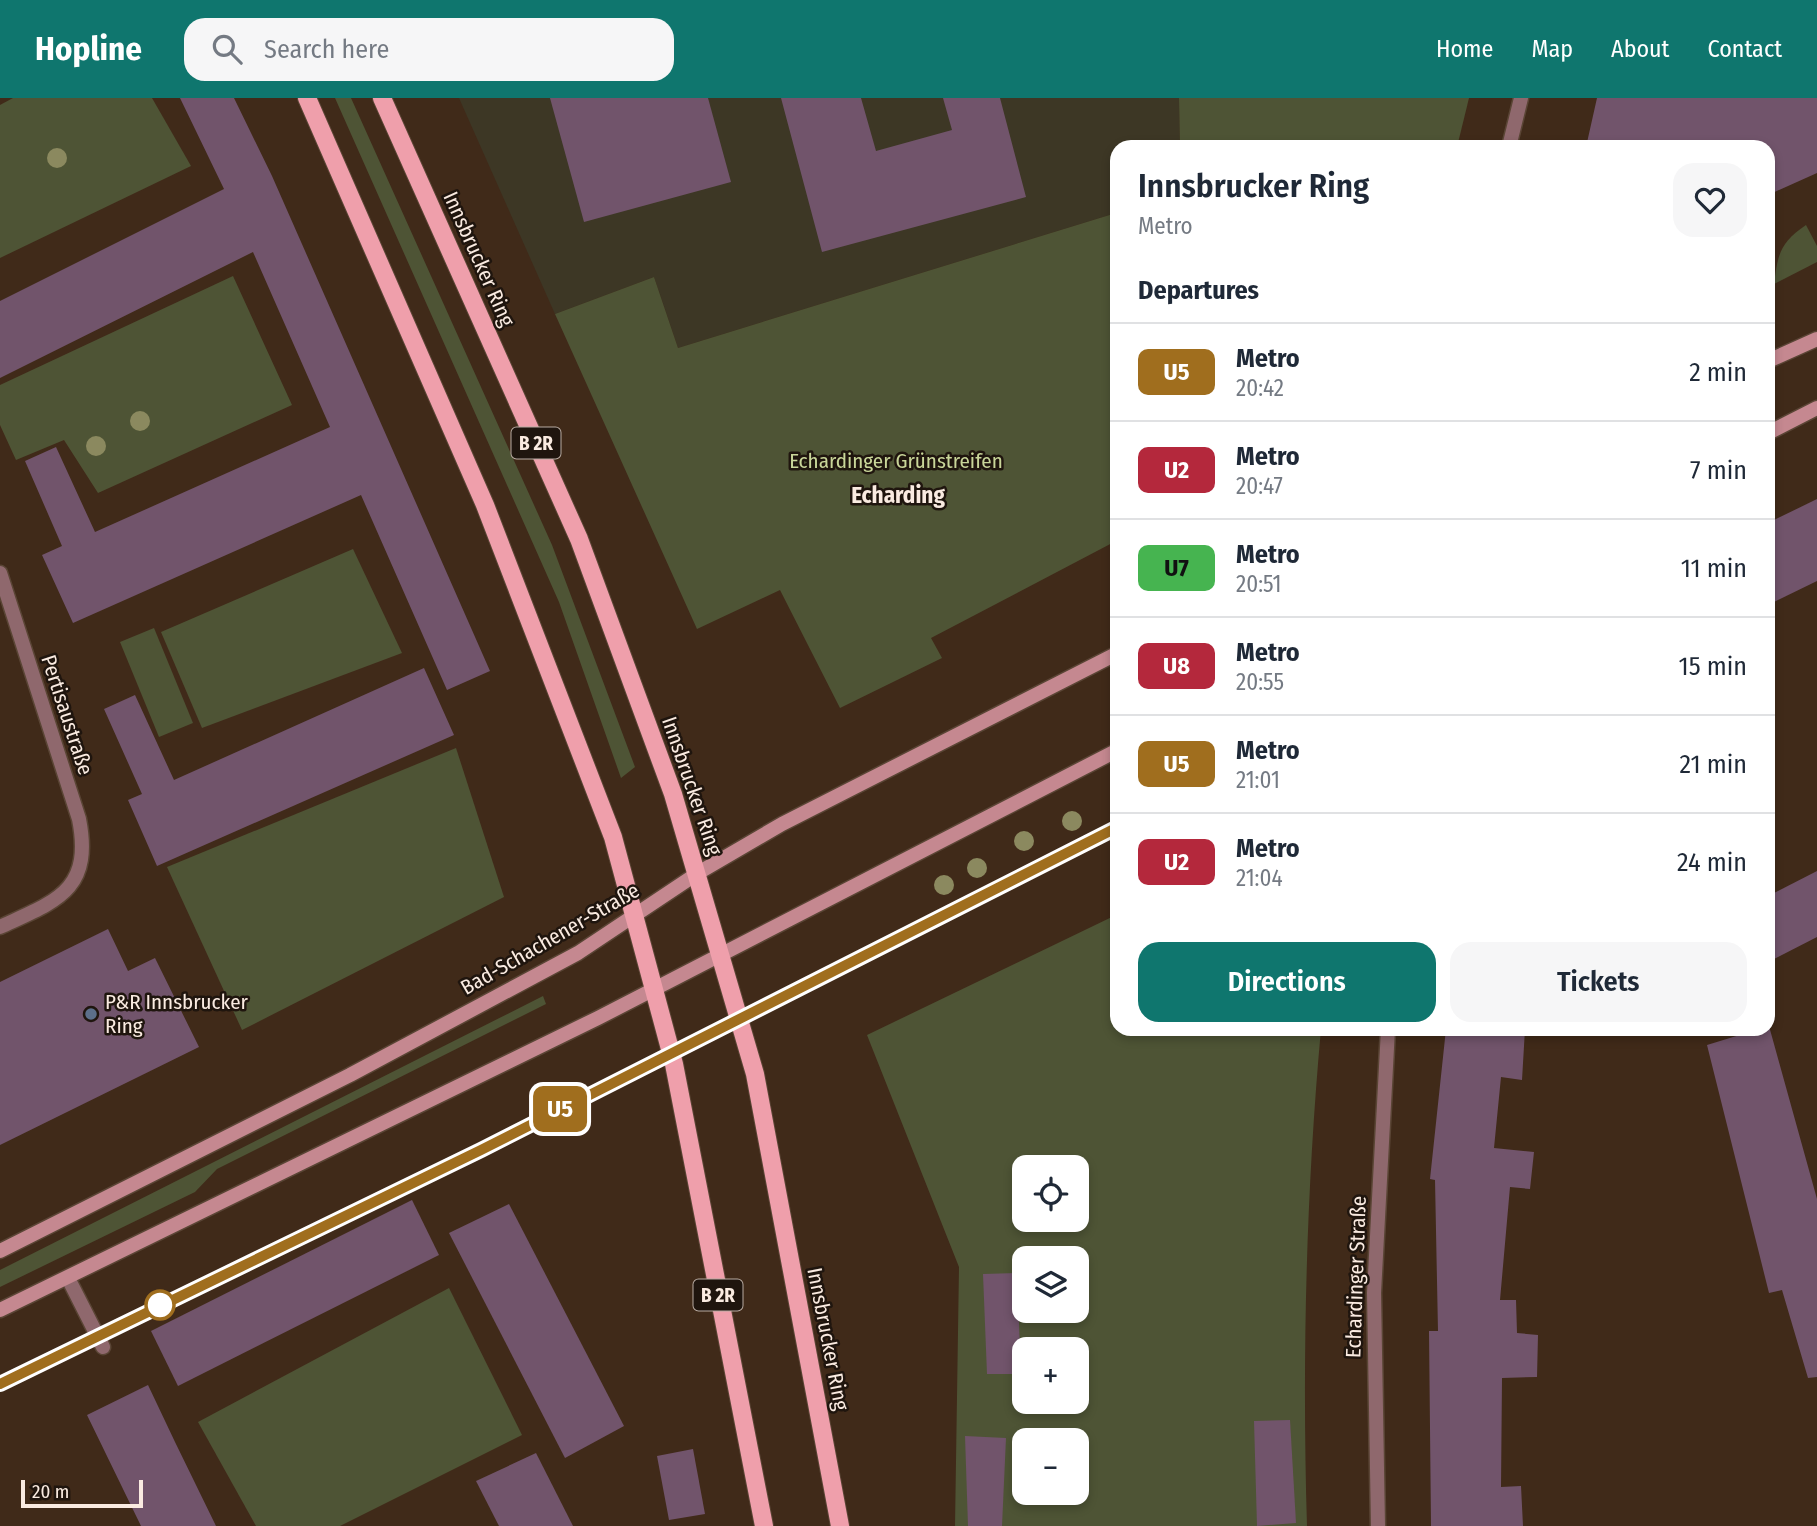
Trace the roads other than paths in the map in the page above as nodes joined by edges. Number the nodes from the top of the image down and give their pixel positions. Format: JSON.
{"nodes":[{"id":1,"x":307,"y":98,"type":"edge"},
{"id":2,"x":382,"y":98,"type":"edge"},
{"id":3,"x":1521,"y":98,"type":"edge"},
{"id":4,"x":1510,"y":140,"type":"edge"},
{"id":5,"x":1817,"y":339,"type":"edge"},
{"id":6,"x":1775,"y":358,"type":"edge"},
{"id":7,"x":1817,"y":408,"type":"edge"},
{"id":8,"x":1775,"y":429,"type":"edge"},
{"id":9,"x":0,"y":573,"type":"edge"},
{"id":10,"x":1110,"y":657,"type":"edge"},
{"id":11,"x":1110,"y":754,"type":"edge"},
{"id":12,"x":698,"y":873,"type":"junction"},
{"id":13,"x":634,"y":917,"type":"junction"},
{"id":14,"x":0,"y":927,"type":"edge"},
{"id":15,"x":721,"y":956,"type":"junction"},
{"id":16,"x":653,"y":990,"type":"junction"},
{"id":17,"x":1388,"y":1036,"type":"edge"},
{"id":18,"x":0,"y":1251,"type":"edge"},
{"id":19,"x":68,"y":1278,"type":"junction"},
{"id":20,"x":0,"y":1310,"type":"edge"},
{"id":21,"x":103,"y":1347,"type":"dead end"},
{"id":22,"x":764,"y":1526,"type":"edge"},
{"id":23,"x":840,"y":1526,"type":"edge"},
{"id":24,"x":1378,"y":1526,"type":"edge"}],
"edges":[{"from":1,"to":13,"type":"main road","number":"B 2R"},
{"from":2,"to":12,"type":"main road","name":"Innsbrucker Ring","number":"B 2R"},
{"from":3,"to":4,"type":"street"},
{"from":5,"to":6,"type":"main road"},
{"from":7,"to":8,"type":"main road"},
{"from":9,"to":14,"type":"street","name":"Pertisaustraße"},
{"from":10,"to":12,"type":"main road","name":"Bad-Schachener-Straße"},
{"from":11,"to":15,"type":"main road"},
{"from":12,"to":13,"type":"main road","name":"Bad-Schachener-Straße"},
{"from":12,"to":15,"type":"main road","name":"Innsbrucker Ring","number":"B 2R"},
{"from":13,"to":16,"type":"main road","number":"B 2R"},
{"from":13,"to":18,"type":"main road","name":"Bad-Schachener-Straße"},
{"from":15,"to":16,"type":"main road"},
{"from":15,"to":23,"type":"main road","name":"Innsbrucker Ring","number":"B 2R"},
{"from":16,"to":19,"type":"main road"},
{"from":16,"to":22,"type":"main road","number":"B 2R"},
{"from":17,"to":24,"type":"street","name":"Echardinger Straße"},
{"from":19,"to":20,"type":"main road"},
{"from":19,"to":21,"type":"street"}]}
